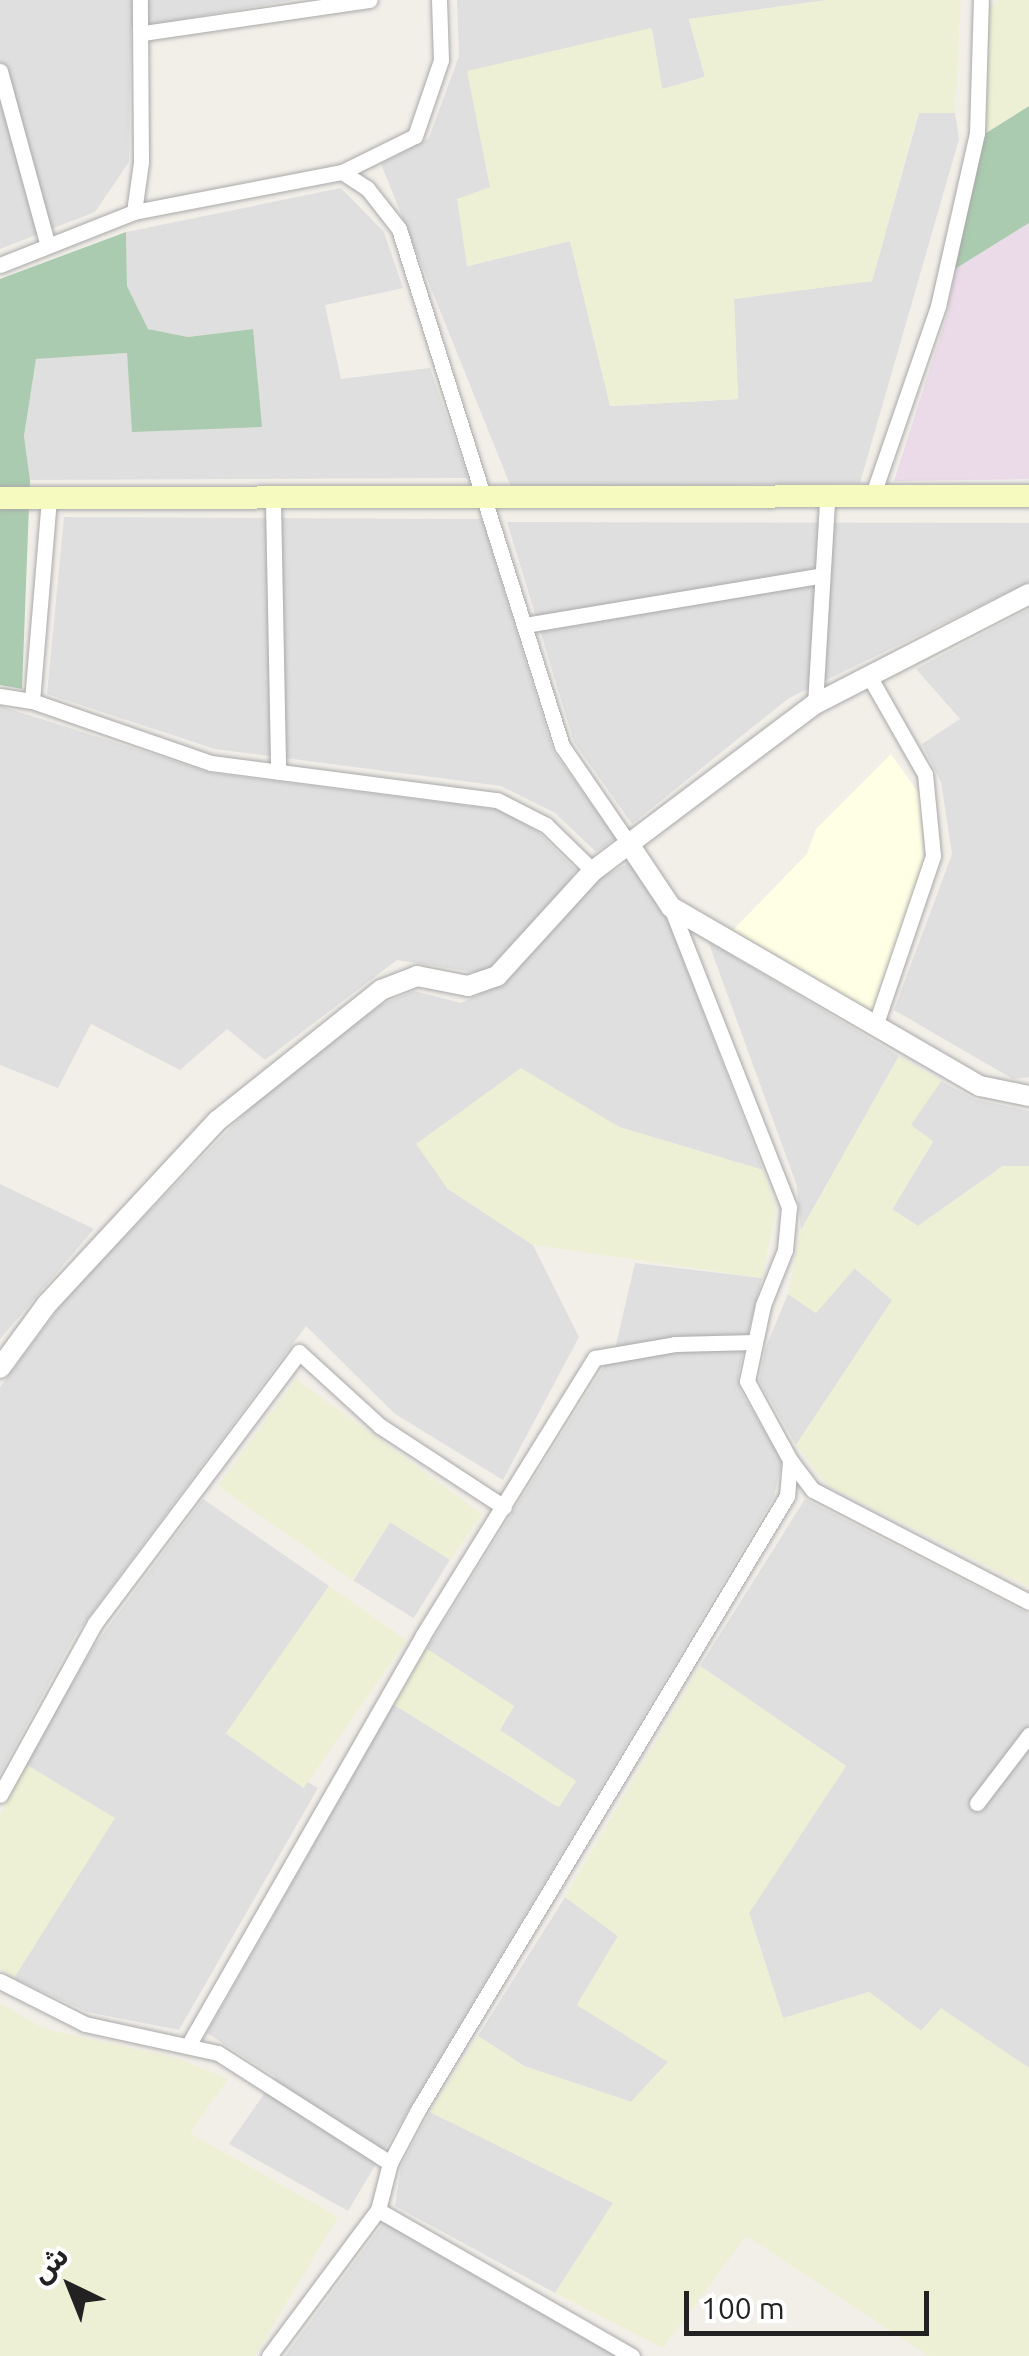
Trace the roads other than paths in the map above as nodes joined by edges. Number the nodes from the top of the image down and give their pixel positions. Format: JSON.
{"nodes":[{"id":1,"x":140,"y":0,"type":"edge"},
{"id":2,"x":370,"y":0,"type":"edge"},
{"id":3,"x":439,"y":0,"type":"edge"},
{"id":4,"x":981,"y":0,"type":"edge"},
{"id":5,"x":143,"y":34,"type":"junction"},
{"id":6,"x":0,"y":70,"type":"edge"},
{"id":7,"x":342,"y":172,"type":"junction"},
{"id":8,"x":134,"y":212,"type":"junction"},
{"id":9,"x":48,"y":246,"type":"junction"},
{"id":10,"x":0,"y":265,"type":"edge"},
{"id":11,"x":1029,"y":496,"type":"edge"},
{"id":12,"x":872,"y":497,"type":"junction"},
{"id":13,"x":0,"y":498,"type":"edge"},
{"id":14,"x":48,"y":498,"type":"junction"},
{"id":15,"x":827,"y":499,"type":"junction"},
{"id":16,"x":487,"y":500,"type":"junction"},
{"id":17,"x":273,"y":502,"type":"junction"},
{"id":18,"x":818,"y":576,"type":"junction"},
{"id":19,"x":1029,"y":594,"type":"edge"},
{"id":20,"x":525,"y":625,"type":"junction"},
{"id":21,"x":869,"y":676,"type":"junction"},
{"id":22,"x":0,"y":696,"type":"edge"},
{"id":23,"x":32,"y":701,"type":"junction"},
{"id":24,"x":815,"y":704,"type":"junction"},
{"id":25,"x":278,"y":772,"type":"junction"},
{"id":26,"x":629,"y":844,"type":"junction"},
{"id":27,"x":593,"y":871,"type":"junction"},
{"id":28,"x":672,"y":907,"type":"junction"},
{"id":29,"x":876,"y":1023,"type":"junction"},
{"id":30,"x":1029,"y":1096,"type":"edge"},
{"id":31,"x":755,"y":1342,"type":"junction"},
{"id":32,"x":0,"y":1368,"type":"edge"},
{"id":33,"x":790,"y":1460,"type":"junction"},
{"id":34,"x":504,"y":1507,"type":"junction"},
{"id":35,"x":1029,"y":1602,"type":"edge"},
{"id":36,"x":1029,"y":1735,"type":"edge"},
{"id":37,"x":0,"y":1795,"type":"edge"},
{"id":38,"x":977,"y":1803,"type":"dead end"},
{"id":39,"x":0,"y":1981,"type":"edge"},
{"id":40,"x":189,"y":2044,"type":"junction"},
{"id":41,"x":390,"y":2163,"type":"junction"},
{"id":42,"x":378,"y":2210,"type":"junction"},
{"id":43,"x":269,"y":2356,"type":"edge"},
{"id":44,"x":632,"y":2356,"type":"edge"}],
"edges":[{"from":1,"to":5,"type":"street"},
{"from":2,"to":5,"type":"street"},
{"from":3,"to":7,"type":"street"},
{"from":4,"to":12,"type":"street"},
{"from":5,"to":8,"type":"street"},
{"from":6,"to":9,"type":"street"},
{"from":7,"to":8,"type":"street"},
{"from":7,"to":16,"type":"street"},
{"from":8,"to":9,"type":"street"},
{"from":9,"to":10,"type":"street"},
{"from":11,"to":12,"type":"main road"},
{"from":12,"to":15,"type":"main road"},
{"from":13,"to":14,"type":"main road"},
{"from":14,"to":17,"type":"main road"},
{"from":14,"to":23,"type":"street"},
{"from":15,"to":16,"type":"main road"},
{"from":15,"to":18,"type":"street"},
{"from":16,"to":17,"type":"main road"},
{"from":16,"to":20,"type":"street"},
{"from":17,"to":25,"type":"street"},
{"from":18,"to":20,"type":"street"},
{"from":18,"to":24,"type":"street"},
{"from":19,"to":21,"type":"street"},
{"from":20,"to":26,"type":"street"},
{"from":21,"to":24,"type":"street"},
{"from":21,"to":29,"type":"street"},
{"from":22,"to":23,"type":"street"},
{"from":23,"to":25,"type":"street"},
{"from":24,"to":26,"type":"street"},
{"from":25,"to":27,"type":"street"},
{"from":26,"to":27,"type":"street"},
{"from":26,"to":28,"type":"street"},
{"from":27,"to":32,"type":"street"},
{"from":28,"to":29,"type":"street"},
{"from":28,"to":31,"type":"street"},
{"from":29,"to":30,"type":"street"},
{"from":31,"to":33,"type":"street"},
{"from":31,"to":34,"type":"street"},
{"from":33,"to":35,"type":"street"},
{"from":33,"to":41,"type":"street"},
{"from":34,"to":37,"type":"street"},
{"from":34,"to":40,"type":"street"},
{"from":36,"to":38,"type":"street"},
{"from":39,"to":40,"type":"street"},
{"from":40,"to":41,"type":"street"},
{"from":41,"to":42,"type":"street"},
{"from":42,"to":43,"type":"street"},
{"from":42,"to":44,"type":"street"}]}
